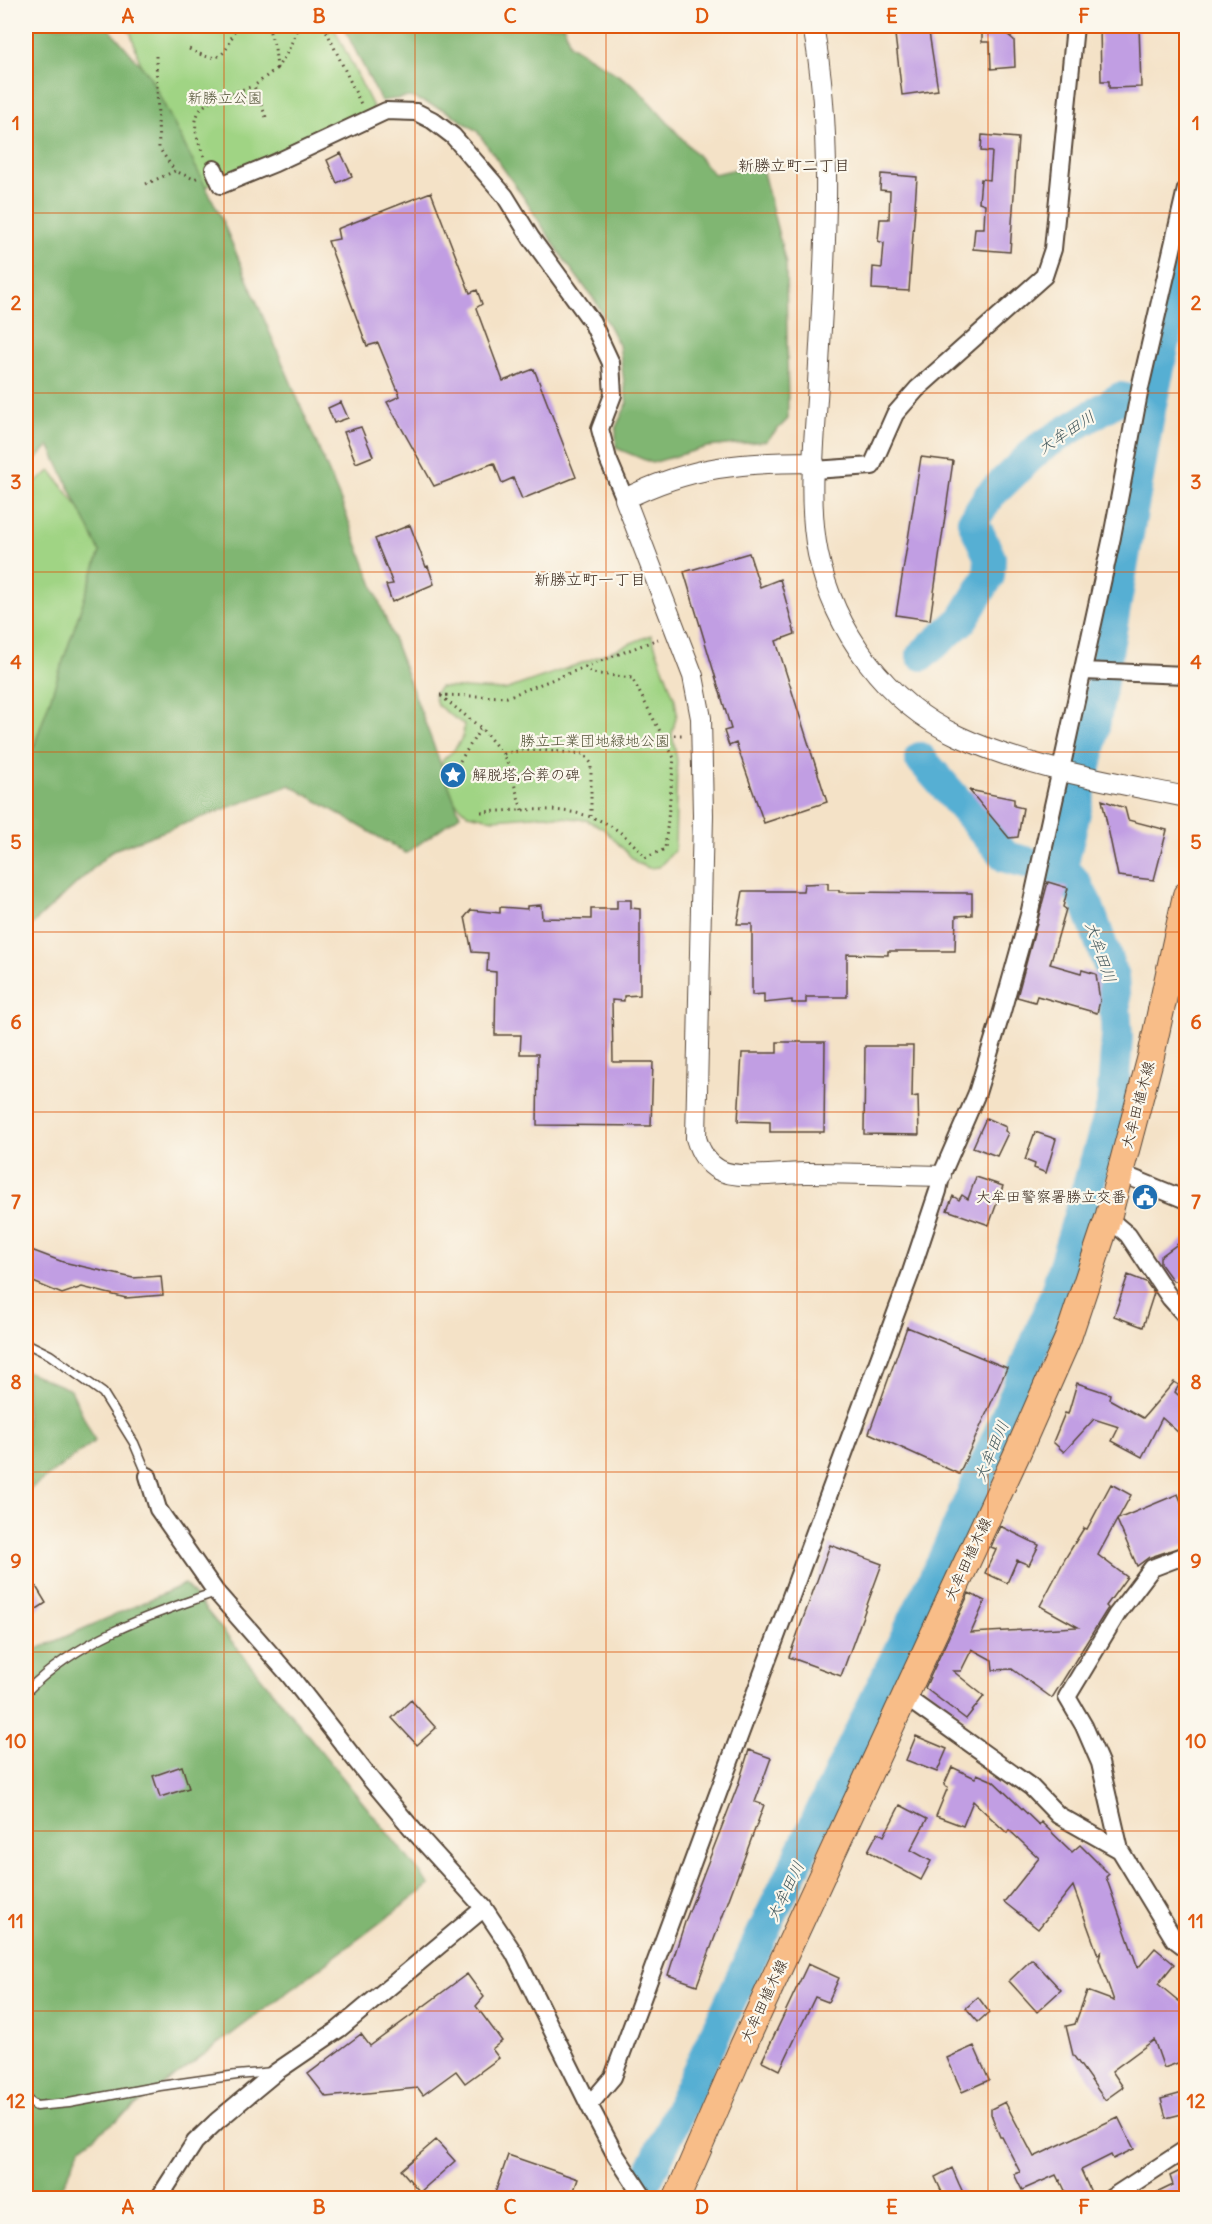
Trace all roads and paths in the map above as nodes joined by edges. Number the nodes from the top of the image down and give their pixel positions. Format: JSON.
{"nodes":[{"id":1,"x":237,"y":26,"type":"edge"},
{"id":2,"x":268,"y":26,"type":"edge"},
{"id":3,"x":299,"y":26,"type":"edge"},
{"id":4,"x":324,"y":26,"type":"edge"},
{"id":5,"x":813,"y":26,"type":"edge"},
{"id":6,"x":1075,"y":26,"type":"edge"},
{"id":7,"x":189,"y":49,"type":"dead end"},
{"id":8,"x":156,"y":56,"type":"dead end"},
{"id":9,"x":277,"y":68,"type":"junction"},
{"id":10,"x":254,"y":86,"type":"junction"},
{"id":11,"x":266,"y":117,"type":"dead end"},
{"id":12,"x":368,"y":120,"type":"junction"},
{"id":13,"x":214,"y":169,"type":"junction"},
{"id":14,"x":175,"y":171,"type":"junction"},
{"id":15,"x":146,"y":184,"type":"dead end"},
{"id":16,"x":1186,"y":189,"type":"edge"},
{"id":17,"x":814,"y":466,"type":"junction"},
{"id":18,"x":625,"y":499,"type":"junction"},
{"id":19,"x":677,"y":632,"type":"junction"},
{"id":20,"x":585,"y":667,"type":"junction"},
{"id":21,"x":1087,"y":672,"type":"junction"},
{"id":22,"x":1186,"y":675,"type":"edge"},
{"id":23,"x":481,"y":728,"type":"junction"},
{"id":24,"x":662,"y":735,"type":"junction"},
{"id":25,"x":683,"y":735,"type":"dead end"},
{"id":26,"x":503,"y":754,"type":"junction"},
{"id":27,"x":460,"y":761,"type":"dead end"},
{"id":28,"x":1066,"y":771,"type":"junction"},
{"id":29,"x":1186,"y":797,"type":"edge"},
{"id":30,"x":522,"y":810,"type":"junction"},
{"id":31,"x":481,"y":812,"type":"dead end"},
{"id":32,"x":591,"y":816,"type":"junction"},
{"id":33,"x":1186,"y":895,"type":"edge"},
{"id":34,"x":1120,"y":1173,"type":"junction"},
{"id":35,"x":941,"y":1176,"type":"junction"},
{"id":36,"x":1186,"y":1200,"type":"edge"},
{"id":37,"x":1108,"y":1218,"type":"junction"},
{"id":38,"x":1186,"y":1316,"type":"edge"},
{"id":39,"x":26,"y":1343,"type":"edge"},
{"id":40,"x":148,"y":1476,"type":"joint"},
{"id":41,"x":1186,"y":1555,"type":"edge"},
{"id":42,"x":216,"y":1592,"type":"junction"},
{"id":43,"x":26,"y":1692,"type":"edge"},
{"id":44,"x":904,"y":1696,"type":"junction"},
{"id":45,"x":1120,"y":1851,"type":"junction"},
{"id":46,"x":484,"y":1908,"type":"junction"},
{"id":47,"x":1186,"y":1948,"type":"edge"},
{"id":48,"x":276,"y":2072,"type":"junction"},
{"id":49,"x":26,"y":2099,"type":"edge"},
{"id":50,"x":589,"y":2105,"type":"junction"},
{"id":51,"x":1186,"y":2149,"type":"edge"},
{"id":52,"x":159,"y":2199,"type":"edge"},
{"id":53,"x":644,"y":2199,"type":"edge"},
{"id":54,"x":677,"y":2199,"type":"edge"},
{"id":55,"x":1111,"y":2199,"type":"edge"}],
"edges":[{"from":1,"to":7,"type":"path"},
{"from":2,"to":9,"type":"path"},
{"from":3,"to":9,"type":"path"},
{"from":4,"to":12,"type":"path"},
{"from":5,"to":17,"type":"street"},
{"from":6,"to":17,"type":"street"},
{"from":8,"to":14,"type":"path"},
{"from":9,"to":10,"type":"path"},
{"from":10,"to":11,"type":"path"},
{"from":10,"to":13,"type":"path"},
{"from":12,"to":13,"type":"street"},
{"from":12,"to":18,"type":"street"},
{"from":13,"to":14,"type":"path"},
{"from":14,"to":15,"type":"path"},
{"from":16,"to":21,"type":"street"},
{"from":17,"to":18,"type":"street"},
{"from":17,"to":28,"type":"street"},
{"from":18,"to":19,"type":"street"},
{"from":19,"to":20,"type":"path"},
{"from":19,"to":35,"type":"street"},
{"from":20,"to":23,"type":"path"},
{"from":20,"to":24,"type":"path"},
{"from":21,"to":22,"type":"street"},
{"from":21,"to":28,"type":"street"},
{"from":23,"to":26,"type":"path"},
{"from":23,"to":27,"type":"path"},
{"from":24,"to":25,"type":"path"},
{"from":24,"to":32,"type":"path"},
{"from":26,"to":30,"type":"path"},
{"from":26,"to":32,"type":"path"},
{"from":28,"to":29,"type":"street"},
{"from":28,"to":35,"type":"street"},
{"from":30,"to":31,"type":"path"},
{"from":30,"to":32,"type":"path"},
{"from":33,"to":34,"type":"main road","name":"大牟田植木線"},
{"from":34,"to":36,"type":"street"},
{"from":34,"to":37,"type":"main road","name":"大牟田植木線"},
{"from":35,"to":50,"type":"street"},
{"from":37,"to":38,"type":"street"},
{"from":37,"to":44,"type":"main road","name":"大牟田植木線"},
{"from":39,"to":40,"type":"lane"},
{"from":40,"to":42,"type":"street"},
{"from":41,"to":45,"type":"street"},
{"from":42,"to":43,"type":"lane"},
{"from":42,"to":46,"type":"street"},
{"from":44,"to":45,"type":"street"},
{"from":44,"to":54,"type":"main road","name":"大牟田植木線"},
{"from":45,"to":47,"type":"street"},
{"from":46,"to":48,"type":"street"},
{"from":46,"to":50,"type":"street"},
{"from":48,"to":49,"type":"lane"},
{"from":48,"to":52,"type":"street"},
{"from":50,"to":53,"type":"street"},
{"from":51,"to":55,"type":"street"}]}
